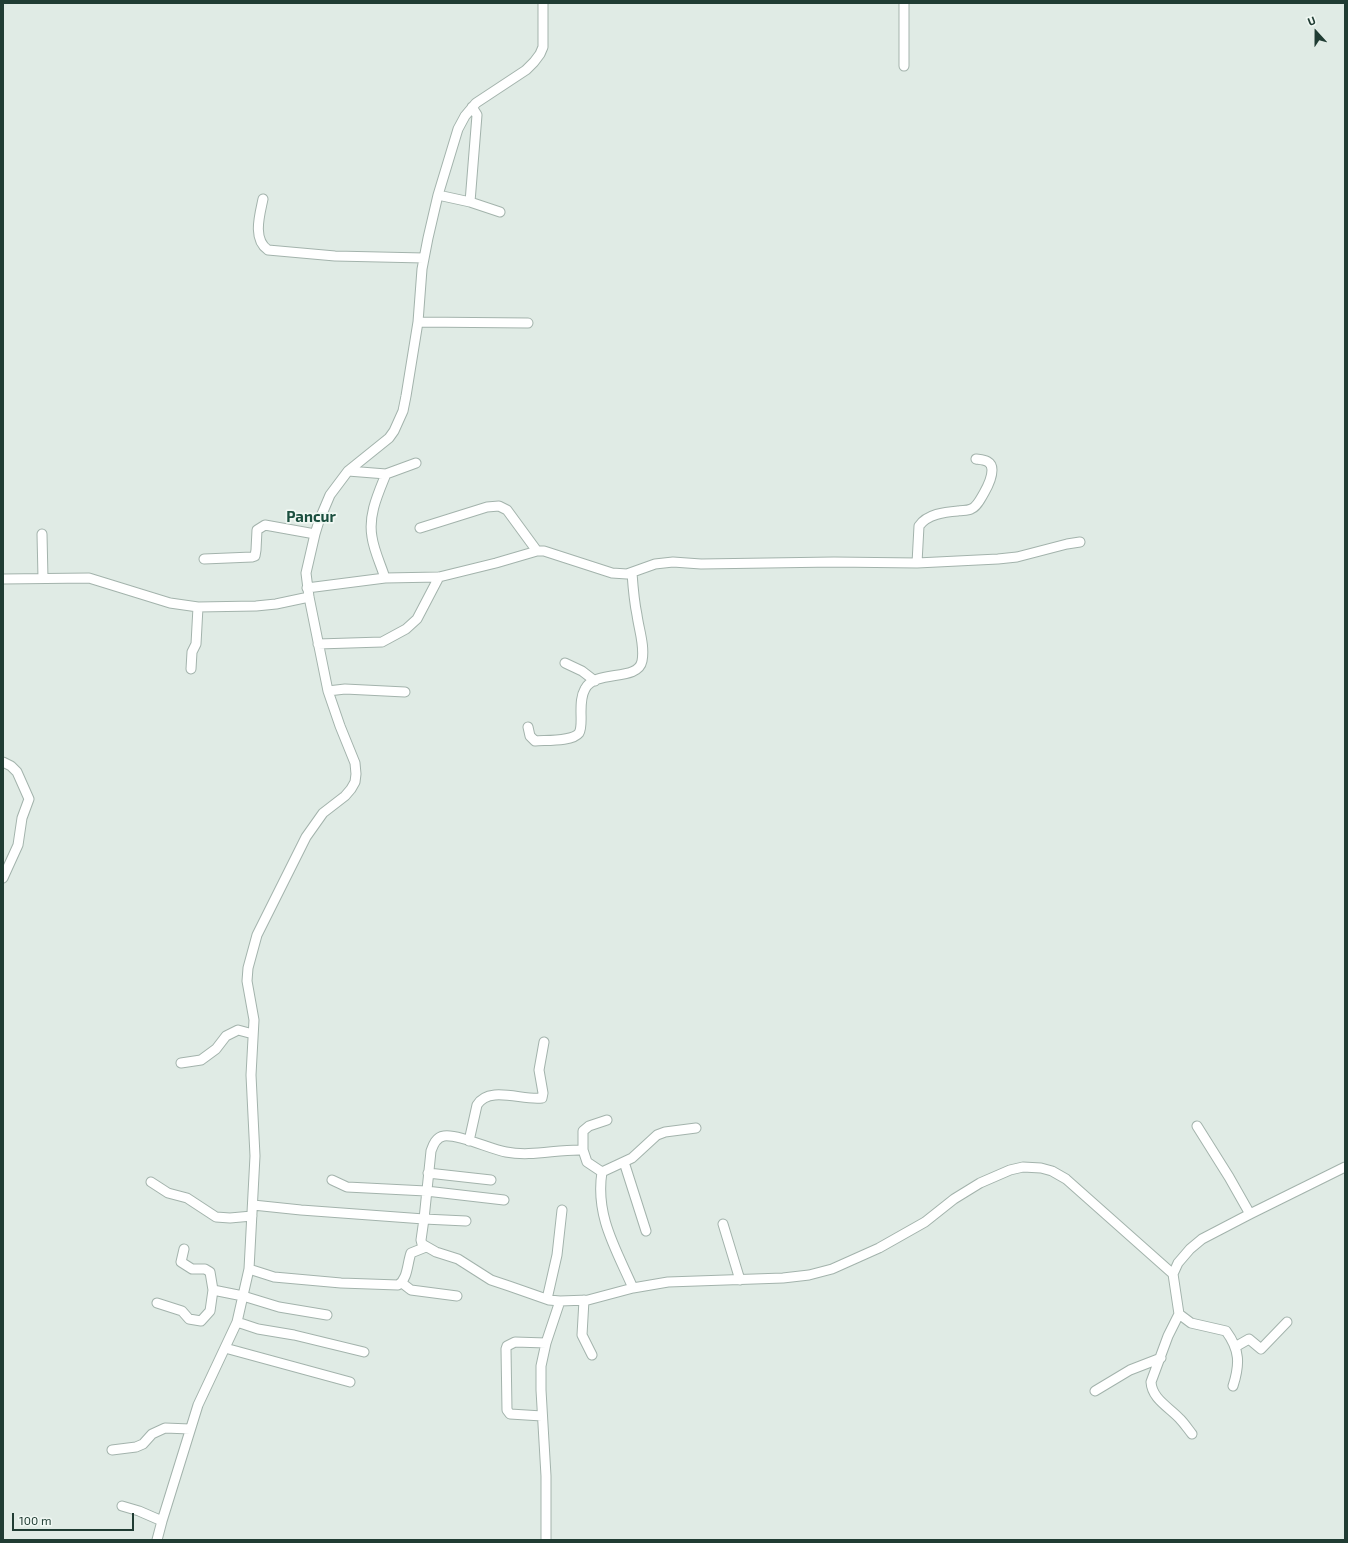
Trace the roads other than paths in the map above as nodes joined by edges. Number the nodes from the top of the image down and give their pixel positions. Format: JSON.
{"nodes":[{"id":1,"x":543,"y":3,"type":"edge"},
{"id":2,"x":904,"y":3,"type":"edge"},
{"id":3,"x":904,"y":66,"type":"dead end"},
{"id":4,"x":472,"y":107,"type":"junction"},
{"id":5,"x":438,"y":195,"type":"junction"},
{"id":6,"x":263,"y":199,"type":"dead end"},
{"id":7,"x":470,"y":202,"type":"junction"},
{"id":8,"x":500,"y":212,"type":"dead end"},
{"id":9,"x":424,"y":258,"type":"junction"},
{"id":10,"x":418,"y":322,"type":"junction"},
{"id":11,"x":528,"y":323,"type":"dead end"},
{"id":12,"x":976,"y":459,"type":"dead end"},
{"id":13,"x":416,"y":463,"type":"dead end"},
{"id":14,"x":348,"y":470,"type":"junction"},
{"id":15,"x":386,"y":474,"type":"junction"},
{"id":16,"x":420,"y":528,"type":"dead end"},
{"id":17,"x":42,"y":534,"type":"dead end"},
{"id":18,"x":315,"y":534,"type":"junction"},
{"id":19,"x":1080,"y":542,"type":"dead end"},
{"id":20,"x":537,"y":551,"type":"junction"},
{"id":21,"x":204,"y":558,"type":"dead end"},
{"id":22,"x":917,"y":563,"type":"junction"},
{"id":23,"x":632,"y":573,"type":"junction"},
{"id":24,"x":439,"y":577,"type":"junction"},
{"id":25,"x":3,"y":578,"type":"edge"},
{"id":26,"x":43,"y":578,"type":"junction"},
{"id":27,"x":386,"y":578,"type":"junction"},
{"id":28,"x":308,"y":592,"type":"junction"},
{"id":29,"x":198,"y":607,"type":"junction"},
{"id":30,"x":318,"y":644,"type":"junction"},
{"id":31,"x":565,"y":663,"type":"dead end"},
{"id":32,"x":191,"y":669,"type":"dead end"},
{"id":33,"x":595,"y":681,"type":"junction"},
{"id":34,"x":328,"y":691,"type":"junction"},
{"id":35,"x":404,"y":692,"type":"dead end"},
{"id":36,"x":528,"y":727,"type":"dead end"},
{"id":37,"x":3,"y":762,"type":"edge"},
{"id":38,"x":3,"y":878,"type":"edge"},
{"id":39,"x":253,"y":1034,"type":"junction"},
{"id":40,"x":544,"y":1042,"type":"dead end"},
{"id":41,"x":181,"y":1063,"type":"dead end"},
{"id":42,"x":607,"y":1120,"type":"dead end"},
{"id":43,"x":1197,"y":1126,"type":"dead end"},
{"id":44,"x":696,"y":1128,"type":"dead end"},
{"id":45,"x":469,"y":1141,"type":"junction"},
{"id":46,"x":583,"y":1150,"type":"junction"},
{"id":47,"x":624,"y":1162,"type":"junction"},
{"id":48,"x":1345,"y":1167,"type":"edge"},
{"id":49,"x":428,"y":1172,"type":"junction"},
{"id":50,"x":602,"y":1172,"type":"junction"},
{"id":51,"x":332,"y":1180,"type":"dead end"},
{"id":52,"x":491,"y":1180,"type":"dead end"},
{"id":53,"x":151,"y":1182,"type":"dead end"},
{"id":54,"x":426,"y":1191,"type":"junction"},
{"id":55,"x":504,"y":1200,"type":"dead end"},
{"id":56,"x":252,"y":1205,"type":"junction"},
{"id":57,"x":562,"y":1210,"type":"dead end"},
{"id":58,"x":1250,"y":1214,"type":"junction"},
{"id":59,"x":252,"y":1216,"type":"junction"},
{"id":60,"x":424,"y":1219,"type":"junction"},
{"id":61,"x":466,"y":1221,"type":"dead end"},
{"id":62,"x":723,"y":1224,"type":"dead end"},
{"id":63,"x":646,"y":1231,"type":"dead end"},
{"id":64,"x":426,"y":1247,"type":"junction"},
{"id":65,"x":184,"y":1249,"type":"dead end"},
{"id":66,"x":249,"y":1269,"type":"junction"},
{"id":67,"x":1173,"y":1274,"type":"junction"},
{"id":68,"x":740,"y":1280,"type":"junction"},
{"id":69,"x":402,"y":1283,"type":"junction"},
{"id":70,"x":633,"y":1288,"type":"junction"},
{"id":71,"x":213,"y":1290,"type":"junction"},
{"id":72,"x":243,"y":1296,"type":"junction"},
{"id":73,"x":457,"y":1296,"type":"dead end"},
{"id":74,"x":547,"y":1299,"type":"junction"},
{"id":75,"x":584,"y":1300,"type":"junction"},
{"id":76,"x":560,"y":1301,"type":"junction"},
{"id":77,"x":157,"y":1303,"type":"dead end"},
{"id":78,"x":1179,"y":1314,"type":"junction"},
{"id":79,"x":327,"y":1315,"type":"dead end"},
{"id":80,"x":237,"y":1322,"type":"junction"},
{"id":81,"x":1287,"y":1322,"type":"dead end"},
{"id":82,"x":546,"y":1343,"type":"junction"},
{"id":83,"x":1235,"y":1347,"type":"junction"},
{"id":84,"x":225,"y":1348,"type":"junction"},
{"id":85,"x":364,"y":1352,"type":"dead end"},
{"id":86,"x":592,"y":1355,"type":"dead end"},
{"id":87,"x":1161,"y":1358,"type":"junction"},
{"id":88,"x":350,"y":1382,"type":"dead end"},
{"id":89,"x":1233,"y":1386,"type":"dead end"},
{"id":90,"x":1095,"y":1390,"type":"dead end"},
{"id":91,"x":542,"y":1416,"type":"junction"},
{"id":92,"x":190,"y":1428,"type":"junction"},
{"id":93,"x":1192,"y":1434,"type":"dead end"},
{"id":94,"x":112,"y":1450,"type":"dead end"},
{"id":95,"x":122,"y":1506,"type":"dead end"},
{"id":96,"x":162,"y":1521,"type":"junction"},
{"id":97,"x":157,"y":1540,"type":"edge"},
{"id":98,"x":546,"y":1540,"type":"edge"}],
"edges":[{"from":1,"to":4,"type":"street"},
{"from":2,"to":3,"type":"street"},
{"from":4,"to":5,"type":"street"},
{"from":4,"to":7,"type":"street"},
{"from":5,"to":7,"type":"street"},
{"from":5,"to":9,"type":"street"},
{"from":6,"to":9,"type":"street"},
{"from":7,"to":8,"type":"street"},
{"from":9,"to":10,"type":"street"},
{"from":10,"to":11,"type":"street"},
{"from":10,"to":14,"type":"street"},
{"from":12,"to":22,"type":"street"},
{"from":13,"to":15,"type":"street"},
{"from":14,"to":15,"type":"street"},
{"from":14,"to":18,"type":"street"},
{"from":15,"to":27,"type":"street"},
{"from":16,"to":20,"type":"street"},
{"from":17,"to":26,"type":"street"},
{"from":18,"to":21,"type":"street"},
{"from":18,"to":28,"type":"street"},
{"from":19,"to":22,"type":"street"},
{"from":20,"to":23,"type":"street"},
{"from":20,"to":24,"type":"street"},
{"from":22,"to":23,"type":"street"},
{"from":23,"to":33,"type":"street"},
{"from":24,"to":27,"type":"street"},
{"from":24,"to":30,"type":"street"},
{"from":25,"to":26,"type":"street"},
{"from":26,"to":29,"type":"street"},
{"from":27,"to":28,"type":"street"},
{"from":28,"to":29,"type":"street"},
{"from":28,"to":30,"type":"street"},
{"from":29,"to":32,"type":"street"},
{"from":30,"to":34,"type":"street"},
{"from":31,"to":33,"type":"street"},
{"from":33,"to":36,"type":"street"},
{"from":34,"to":35,"type":"street"},
{"from":34,"to":39,"type":"street"},
{"from":37,"to":38,"type":"street"},
{"from":39,"to":41,"type":"street"},
{"from":39,"to":56,"type":"street"},
{"from":40,"to":45,"type":"street"},
{"from":42,"to":46,"type":"street"},
{"from":43,"to":58,"type":"street"},
{"from":44,"to":47,"type":"street"},
{"from":45,"to":46,"type":"street"},
{"from":45,"to":49,"type":"street"},
{"from":46,"to":50,"type":"street"},
{"from":47,"to":50,"type":"street"},
{"from":47,"to":63,"type":"street"},
{"from":48,"to":58,"type":"street"},
{"from":49,"to":52,"type":"street"},
{"from":49,"to":54,"type":"street"},
{"from":50,"to":70,"type":"street"},
{"from":51,"to":54,"type":"street"},
{"from":53,"to":59,"type":"street"},
{"from":54,"to":55,"type":"street"},
{"from":54,"to":60,"type":"street"},
{"from":56,"to":59,"type":"street"},
{"from":56,"to":60,"type":"street"},
{"from":57,"to":74,"type":"street"},
{"from":58,"to":67,"type":"street"},
{"from":59,"to":66,"type":"street"},
{"from":60,"to":61,"type":"street"},
{"from":60,"to":64,"type":"street"},
{"from":62,"to":68,"type":"street"},
{"from":64,"to":69,"type":"street"},
{"from":64,"to":74,"type":"street"},
{"from":65,"to":71,"type":"street"},
{"from":66,"to":69,"type":"street"},
{"from":66,"to":72,"type":"street"},
{"from":67,"to":68,"type":"street"},
{"from":67,"to":78,"type":"street"},
{"from":68,"to":70,"type":"street"},
{"from":69,"to":73,"type":"street"},
{"from":70,"to":75,"type":"street"},
{"from":71,"to":72,"type":"street"},
{"from":71,"to":77,"type":"street"},
{"from":72,"to":79,"type":"street"},
{"from":72,"to":80,"type":"street"},
{"from":74,"to":76,"type":"street"},
{"from":75,"to":76,"type":"street"},
{"from":75,"to":86,"type":"street"},
{"from":76,"to":82,"type":"street"},
{"from":78,"to":83,"type":"street"},
{"from":78,"to":87,"type":"street"},
{"from":80,"to":84,"type":"street"},
{"from":80,"to":85,"type":"street"},
{"from":81,"to":83,"type":"street"},
{"from":82,"to":91,"type":"street"},
{"from":82,"to":91,"type":"street"},
{"from":83,"to":89,"type":"street"},
{"from":84,"to":88,"type":"street"},
{"from":84,"to":92,"type":"street"},
{"from":87,"to":90,"type":"street"},
{"from":87,"to":93,"type":"street"},
{"from":91,"to":98,"type":"street"},
{"from":92,"to":94,"type":"street"},
{"from":92,"to":96,"type":"street"},
{"from":95,"to":96,"type":"street"},
{"from":96,"to":97,"type":"street"}]}
